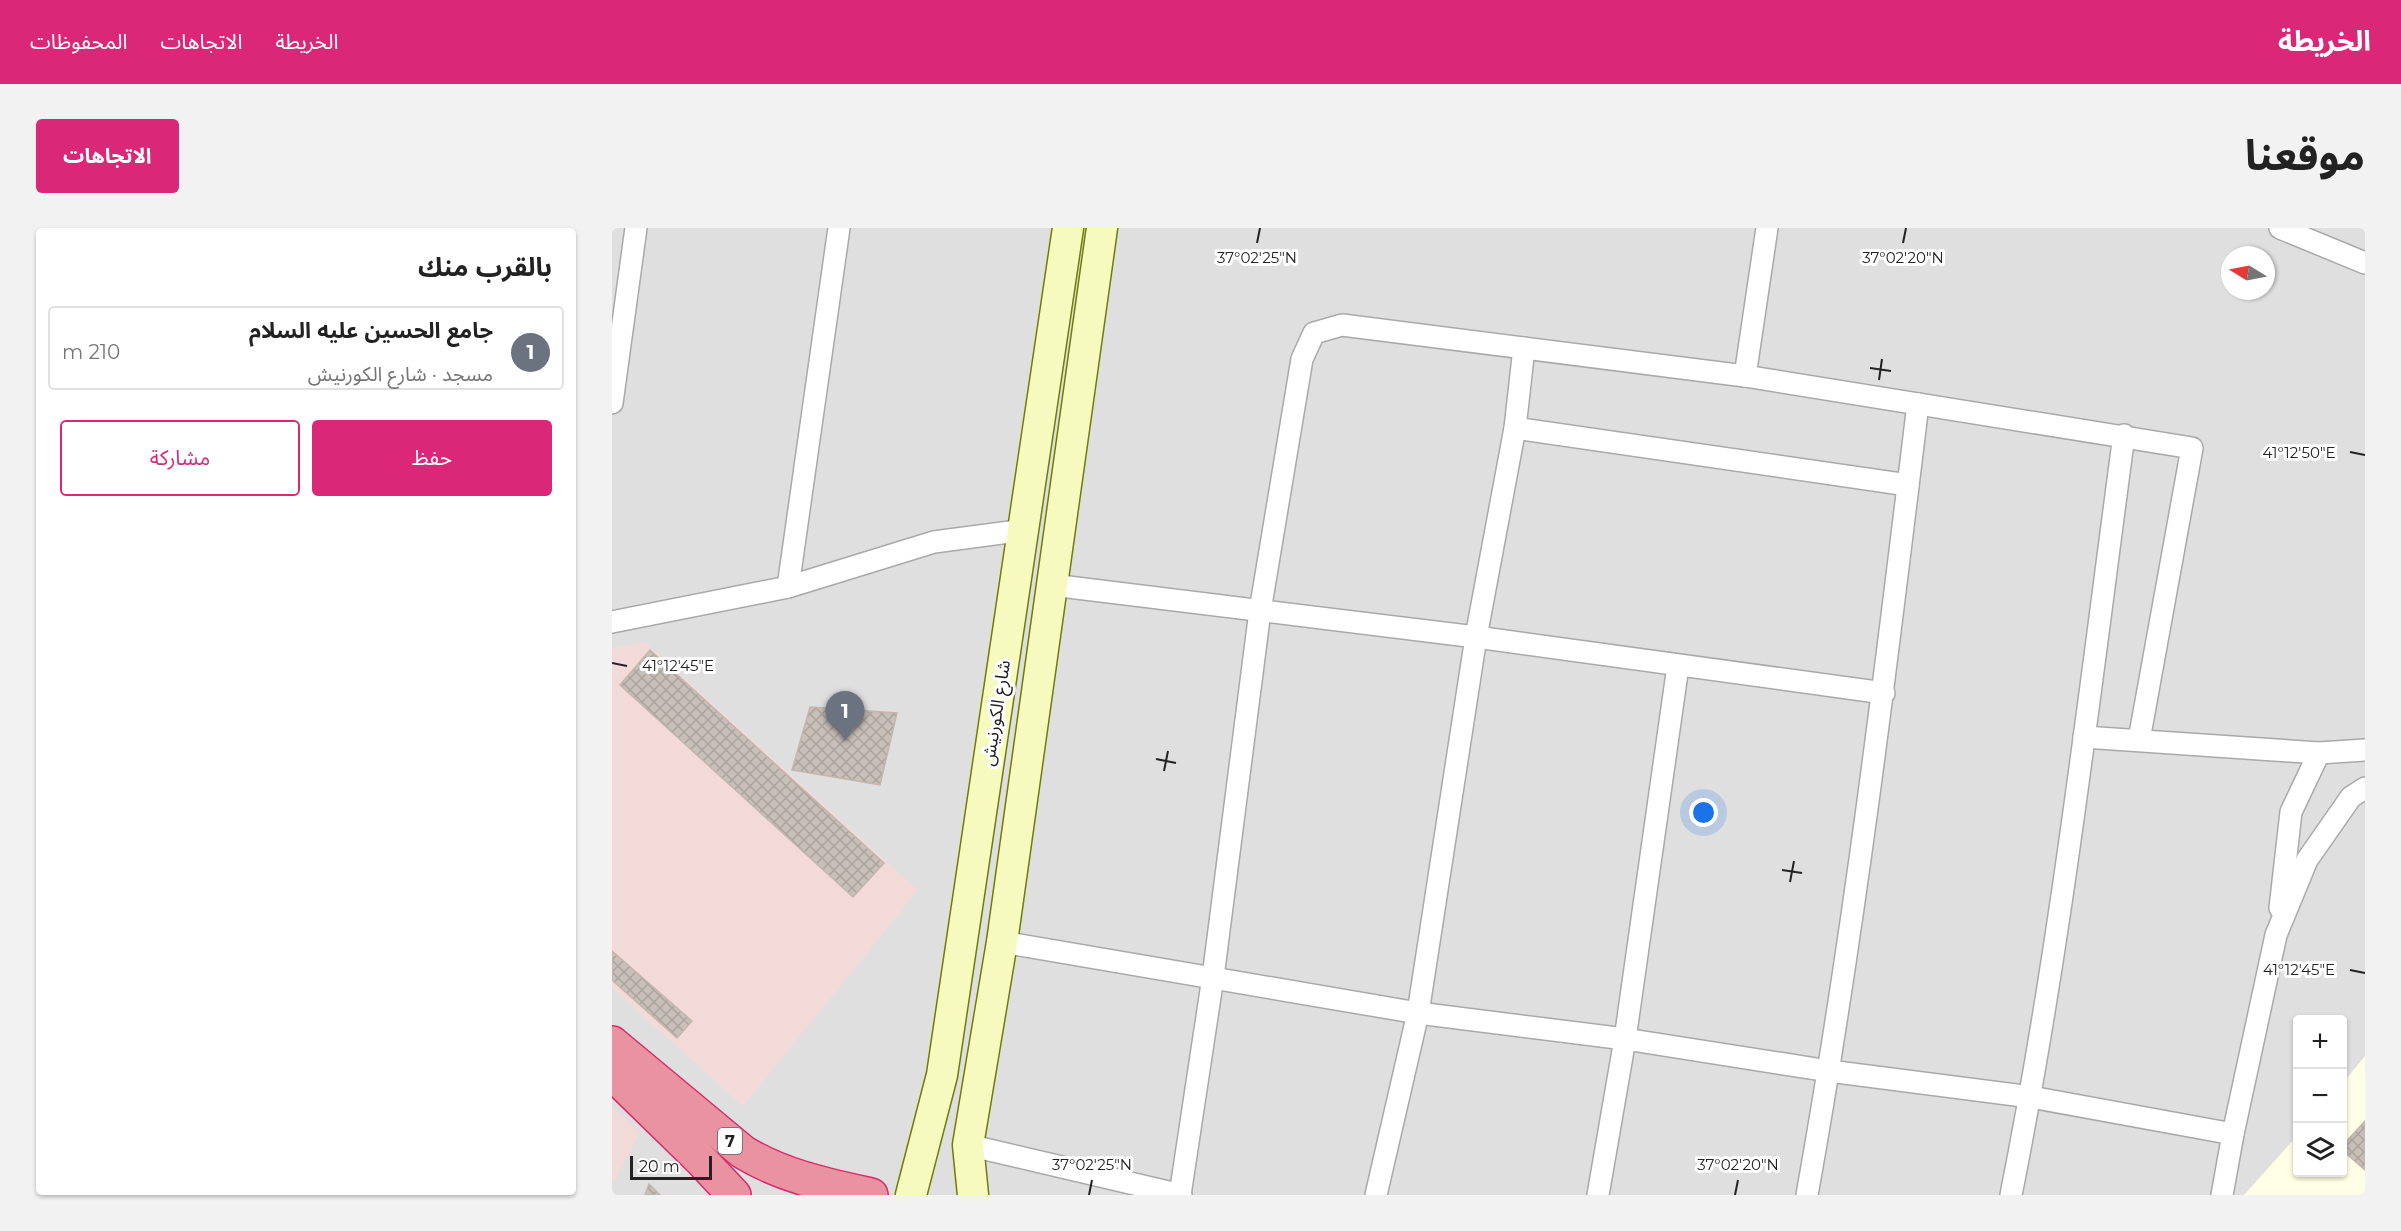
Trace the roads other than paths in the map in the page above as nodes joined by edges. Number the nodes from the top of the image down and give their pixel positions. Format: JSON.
{"nodes":[{"id":1,"x":636,"y":228,"type":"edge"},
{"id":2,"x":839,"y":228,"type":"edge"},
{"id":3,"x":1068,"y":228,"type":"edge"},
{"id":4,"x":1102,"y":228,"type":"edge"},
{"id":5,"x":1767,"y":228,"type":"edge"},
{"id":6,"x":2280,"y":228,"type":"edge"},
{"id":7,"x":2365,"y":263,"type":"edge"},
{"id":8,"x":1524,"y":348,"type":"junction"},
{"id":9,"x":1745,"y":376,"type":"junction"},
{"id":10,"x":612,"y":403,"type":"edge"},
{"id":11,"x":1918,"y":404,"type":"junction"},
{"id":12,"x":1515,"y":428,"type":"junction"},
{"id":13,"x":2124,"y":435,"type":"junction"},
{"id":14,"x":1908,"y":485,"type":"junction"},
{"id":15,"x":1024,"y":530,"type":"junction"},
{"id":16,"x":1052,"y":585,"type":"junction"},
{"id":17,"x":788,"y":587,"type":"junction"},
{"id":18,"x":1260,"y":611,"type":"junction"},
{"id":19,"x":612,"y":622,"type":"edge"},
{"id":20,"x":1476,"y":637,"type":"junction"},
{"id":21,"x":1678,"y":666,"type":"junction"},
{"id":22,"x":1884,"y":693,"type":"junction"},
{"id":23,"x":2084,"y":737,"type":"junction"},
{"id":24,"x":2139,"y":740,"type":"junction"},
{"id":25,"x":2365,"y":750,"type":"edge"},
{"id":26,"x":2319,"y":753,"type":"junction"},
{"id":27,"x":2365,"y":788,"type":"edge"},
{"id":28,"x":2276,"y":935,"type":"junction"},
{"id":29,"x":1002,"y":942,"type":"junction"},
{"id":30,"x":1213,"y":977,"type":"junction"},
{"id":31,"x":1418,"y":1013,"type":"junction"},
{"id":32,"x":1625,"y":1039,"type":"junction"},
{"id":33,"x":612,"y":1044,"type":"edge"},
{"id":34,"x":1829,"y":1071,"type":"junction"},
{"id":35,"x":612,"y":1073,"type":"edge"},
{"id":36,"x":2031,"y":1097,"type":"junction"},
{"id":37,"x":2233,"y":1134,"type":"junction"},
{"id":38,"x":968,"y":1145,"type":"junction"},
{"id":39,"x":734,"y":1195,"type":"edge"},
{"id":40,"x":871,"y":1195,"type":"edge"},
{"id":41,"x":910,"y":1195,"type":"edge"},
{"id":42,"x":973,"y":1195,"type":"edge"},
{"id":43,"x":1180,"y":1195,"type":"edge"},
{"id":44,"x":1376,"y":1195,"type":"edge"},
{"id":45,"x":1598,"y":1195,"type":"edge"},
{"id":46,"x":1806,"y":1195,"type":"edge"},
{"id":47,"x":2011,"y":1195,"type":"edge"},
{"id":48,"x":2222,"y":1195,"type":"edge"}],
"edges":[{"from":1,"to":10,"type":"street"},
{"from":2,"to":17,"type":"street"},
{"from":3,"to":15,"type":"street","name":"شارع الكورنيش"},
{"from":4,"to":16,"type":"street","name":"شارع الكورنيش"},
{"from":5,"to":9,"type":"street"},
{"from":6,"to":7,"type":"street"},
{"from":8,"to":9,"type":"street"},
{"from":8,"to":12,"type":"street"},
{"from":8,"to":18,"type":"street"},
{"from":9,"to":11,"type":"street"},
{"from":11,"to":13,"type":"street"},
{"from":11,"to":14,"type":"street"},
{"from":12,"to":14,"type":"street"},
{"from":12,"to":20,"type":"street"},
{"from":13,"to":23,"type":"street"},
{"from":13,"to":24,"type":"street"},
{"from":14,"to":22,"type":"street"},
{"from":15,"to":17,"type":"street"},
{"from":15,"to":41,"type":"street","name":"شارع الكورنيش"},
{"from":16,"to":18,"type":"street"},
{"from":16,"to":29,"type":"street","name":"شارع الكورنيش"},
{"from":17,"to":19,"type":"street"},
{"from":18,"to":20,"type":"street"},
{"from":18,"to":30,"type":"street"},
{"from":20,"to":21,"type":"street"},
{"from":20,"to":31,"type":"street"},
{"from":21,"to":22,"type":"street"},
{"from":21,"to":32,"type":"street"},
{"from":22,"to":34,"type":"street"},
{"from":23,"to":24,"type":"street"},
{"from":23,"to":36,"type":"street"},
{"from":24,"to":26,"type":"street"},
{"from":25,"to":26,"type":"street"},
{"from":26,"to":28,"type":"street"},
{"from":27,"to":28,"type":"street"},
{"from":28,"to":37,"type":"street"},
{"from":29,"to":30,"type":"street"},
{"from":29,"to":38,"type":"street","name":"شارع الكورنيش"},
{"from":30,"to":31,"type":"street"},
{"from":30,"to":43,"type":"street"},
{"from":31,"to":32,"type":"street"},
{"from":31,"to":44,"type":"street"},
{"from":32,"to":34,"type":"street"},
{"from":32,"to":45,"type":"street"},
{"from":33,"to":40,"type":"highway","number":"7"},
{"from":34,"to":36,"type":"street"},
{"from":34,"to":46,"type":"street"},
{"from":35,"to":39,"type":"highway","number":"7"},
{"from":36,"to":37,"type":"street"},
{"from":36,"to":47,"type":"street"},
{"from":37,"to":48,"type":"street"},
{"from":38,"to":42,"type":"street","name":"شارع الكورنيش"},
{"from":38,"to":43,"type":"street"}]}
